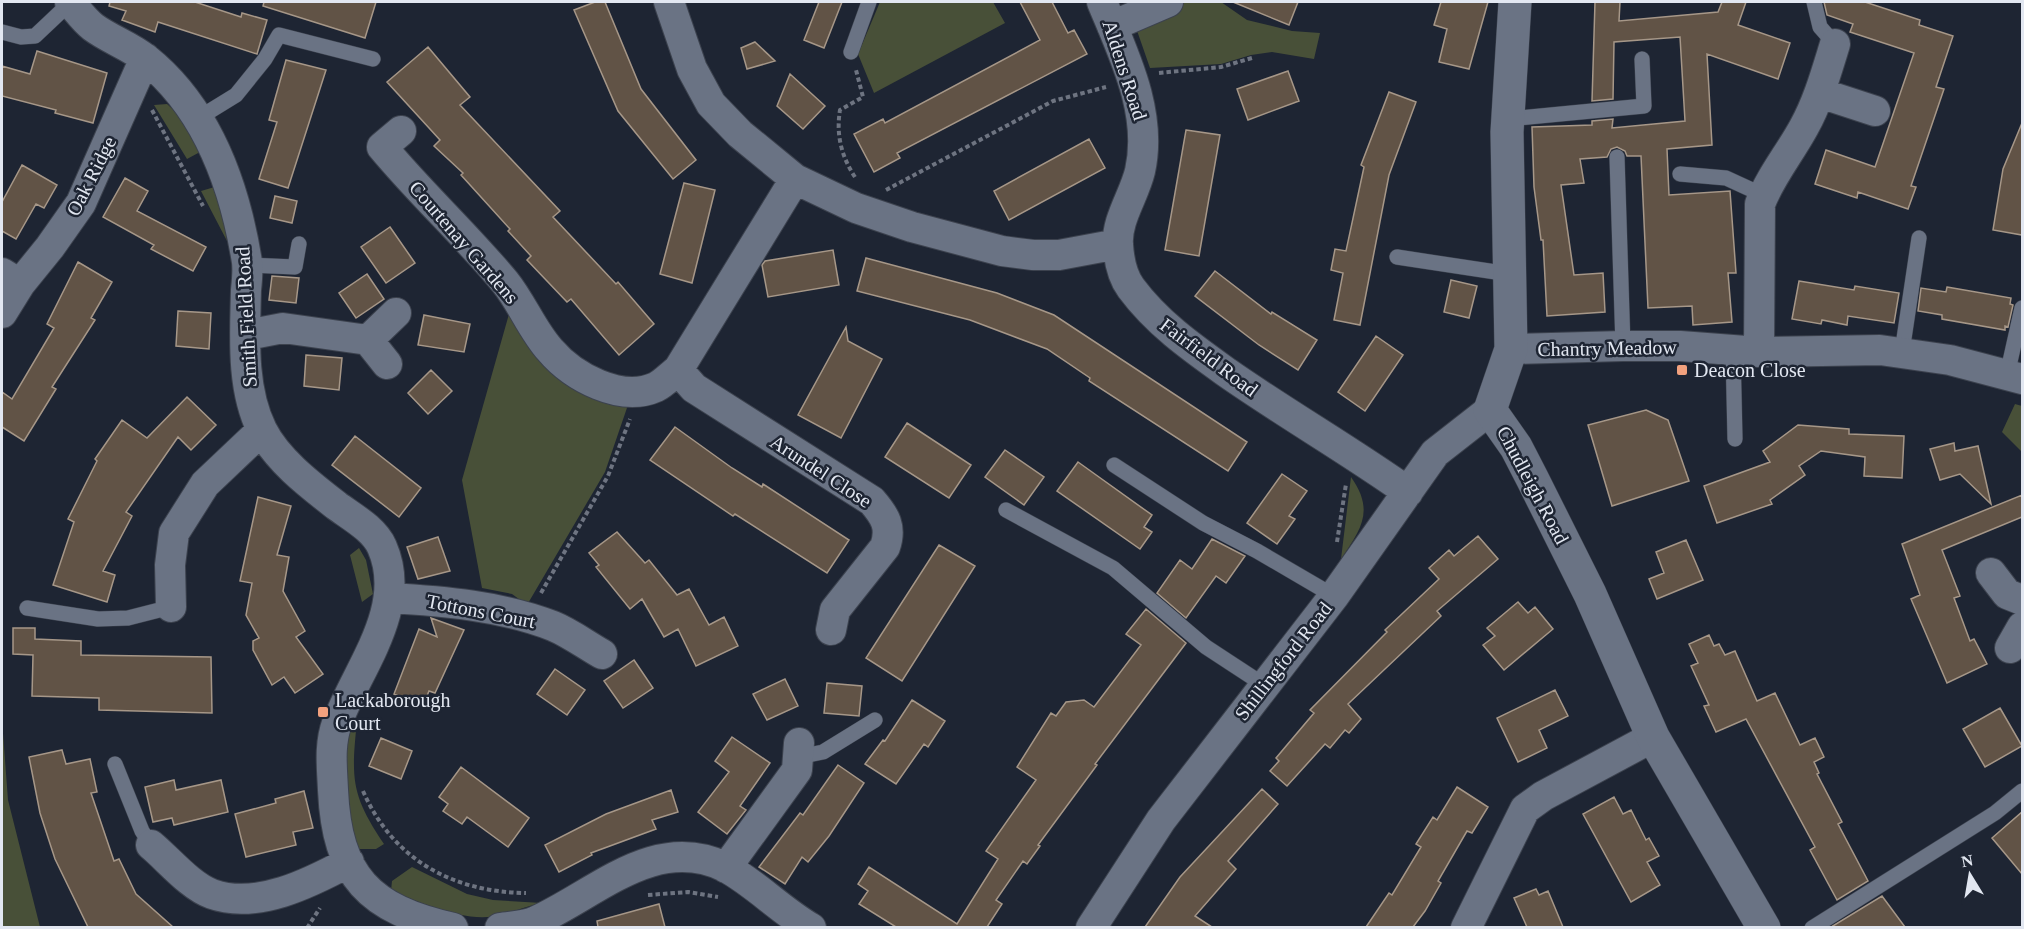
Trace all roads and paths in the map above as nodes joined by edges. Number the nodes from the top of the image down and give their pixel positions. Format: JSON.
{"nodes":[{"id":1,"x":70,"y":2,"type":"edge"},
{"id":2,"x":669,"y":2,"type":"edge"},
{"id":3,"x":869,"y":2,"type":"edge"},
{"id":4,"x":1168,"y":2,"type":"edge"},
{"id":5,"x":1515,"y":2,"type":"edge"},
{"id":6,"x":1814,"y":2,"type":"edge"},
{"id":7,"x":1107,"y":14,"type":"edge"},
{"id":8,"x":2,"y":32,"type":"edge"},
{"id":9,"x":1835,"y":44,"type":"joint"},
{"id":10,"x":851,"y":52,"type":"joint"},
{"id":11,"x":1252,"y":58,"type":"dead end"},
{"id":12,"x":373,"y":59,"type":"dead end"},
{"id":13,"x":1642,"y":59,"type":"dead end"},
{"id":14,"x":140,"y":69,"type":"junction"},
{"id":15,"x":1131,"y":77,"type":"junction"},
{"id":16,"x":1820,"y":93,"type":"junction"},
{"id":17,"x":1875,"y":111,"type":"dead end"},
{"id":18,"x":197,"y":119,"type":"junction"},
{"id":19,"x":1508,"y":119,"type":"junction"},
{"id":20,"x":401,"y":131,"type":"dead end"},
{"id":21,"x":1617,"y":157,"type":"dead end"},
{"id":22,"x":1680,"y":174,"type":"dead end"},
{"id":23,"x":795,"y":179,"type":"junction"},
{"id":24,"x":1763,"y":195,"type":"junction"},
{"id":25,"x":865,"y":202,"type":"junction"},
{"id":26,"x":206,"y":211,"type":"dead end"},
{"id":27,"x":1919,"y":238,"type":"dead end"},
{"id":28,"x":299,"y":244,"type":"dead end"},
{"id":29,"x":1118,"y":244,"type":"junction"},
{"id":30,"x":1397,"y":257,"type":"dead end"},
{"id":31,"x":248,"y":265,"type":"junction"},
{"id":32,"x":1509,"y":274,"type":"junction"},
{"id":33,"x":10,"y":278,"type":"edge"},
{"id":34,"x":2022,"y":308,"type":"edge"},
{"id":35,"x":2,"y":313,"type":"edge"},
{"id":36,"x":396,"y":313,"type":"dead end"},
{"id":37,"x":247,"y":335,"type":"junction"},
{"id":38,"x":368,"y":340,"type":"junction"},
{"id":39,"x":1623,"y":346,"type":"junction"},
{"id":40,"x":1511,"y":349,"type":"junction"},
{"id":41,"x":1746,"y":351,"type":"junction"},
{"id":42,"x":1902,"y":352,"type":"junction"},
{"id":43,"x":387,"y":364,"type":"dead end"},
{"id":44,"x":678,"y":370,"type":"junction"},
{"id":45,"x":2015,"y":377,"type":"edge"},
{"id":46,"x":636,"y":390,"type":"junction"},
{"id":47,"x":1490,"y":410,"type":"junction"},
{"id":48,"x":262,"y":430,"type":"junction"},
{"id":49,"x":1735,"y":439,"type":"dead end"},
{"id":50,"x":1114,"y":465,"type":"dead end"},
{"id":51,"x":1346,"y":481,"type":"dead end"},
{"id":52,"x":1408,"y":492,"type":"junction"},
{"id":53,"x":1006,"y":510,"type":"dead end"},
{"id":54,"x":1337,"y":543,"type":"dead end"},
{"id":55,"x":1991,"y":573,"type":"dead end"},
{"id":56,"x":1334,"y":596,"type":"junction"},
{"id":57,"x":389,"y":597,"type":"junction"},
{"id":58,"x":2022,"y":600,"type":"edge"},
{"id":59,"x":171,"y":607,"type":"joint"},
{"id":60,"x":27,"y":608,"type":"dead end"},
{"id":61,"x":528,"y":618,"type":"junction"},
{"id":62,"x":831,"y":630,"type":"dead end"},
{"id":63,"x":602,"y":654,"type":"dead end"},
{"id":64,"x":1264,"y":685,"type":"junction"},
{"id":65,"x":875,"y":720,"type":"dead end"},
{"id":66,"x":1653,"y":737,"type":"junction"},
{"id":67,"x":799,"y":750,"type":"joint"},
{"id":68,"x":115,"y":764,"type":"dead end"},
{"id":69,"x":362,"y":788,"type":"dead end"},
{"id":70,"x":2022,"y":791,"type":"edge"},
{"id":71,"x":150,"y":845,"type":"joint"},
{"id":72,"x":349,"y":862,"type":"junction"},
{"id":73,"x":726,"y":868,"type":"junction"},
{"id":74,"x":535,"y":893,"type":"dead end"},
{"id":75,"x":641,"y":896,"type":"dead end"},
{"id":76,"x":721,"y":898,"type":"dead end"},
{"id":77,"x":802,"y":925,"type":"edge"},
{"id":78,"x":453,"y":927,"type":"edge"},
{"id":79,"x":500,"y":927,"type":"edge"},
{"id":80,"x":1091,"y":927,"type":"edge"},
{"id":81,"x":1466,"y":927,"type":"edge"},
{"id":82,"x":1764,"y":927,"type":"edge"},
{"id":83,"x":1812,"y":927,"type":"edge"}],
"edges":[{"from":1,"to":8,"type":"lane"},
{"from":1,"to":14,"type":"street","name":"Smith Field Road"},
{"from":2,"to":23,"type":"street"},
{"from":3,"to":10,"type":"lane"},
{"from":4,"to":7,"type":"street"},
{"from":5,"to":19,"type":"street","name":"Chudleigh Road"},
{"from":6,"to":9,"type":"lane"},
{"from":7,"to":15,"type":"street","name":"Aldens Road"},
{"from":9,"to":16,"type":"street"},
{"from":10,"to":25,"type":"path"},
{"from":11,"to":15,"type":"path"},
{"from":12,"to":18,"type":"lane"},
{"from":13,"to":19,"type":"lane"},
{"from":14,"to":18,"type":"street","name":"Smith Field Road"},
{"from":14,"to":26,"type":"path"},
{"from":14,"to":33,"type":"street","name":"Oak Ridge"},
{"from":15,"to":25,"type":"path"},
{"from":15,"to":29,"type":"street","name":"Aldens Road"},
{"from":16,"to":17,"type":"street"},
{"from":16,"to":24,"type":"street"},
{"from":18,"to":31,"type":"street","name":"Smith Field Road"},
{"from":19,"to":32,"type":"street","name":"Chudleigh Road"},
{"from":20,"to":46,"type":"street","name":"Courtenay Gardens"},
{"from":21,"to":39,"type":"lane"},
{"from":22,"to":24,"type":"lane"},
{"from":23,"to":25,"type":"street"},
{"from":23,"to":44,"type":"street","name":"Courtenay Gardens"},
{"from":24,"to":41,"type":"street"},
{"from":25,"to":29,"type":"street"},
{"from":27,"to":42,"type":"lane"},
{"from":28,"to":31,"type":"lane"},
{"from":29,"to":52,"type":"street","name":"Fairfield Road"},
{"from":30,"to":32,"type":"lane"},
{"from":31,"to":37,"type":"street","name":"Smith Field Road"},
{"from":32,"to":40,"type":"street","name":"Chudleigh Road"},
{"from":33,"to":35,"type":"street","name":"Oak Ridge"},
{"from":34,"to":45,"type":"lane"},
{"from":36,"to":38,"type":"street"},
{"from":37,"to":38,"type":"street"},
{"from":37,"to":48,"type":"street","name":"Smith Field Road"},
{"from":38,"to":43,"type":"street"},
{"from":39,"to":40,"type":"street","name":"Chantry Meadow"},
{"from":39,"to":41,"type":"street","name":"Chantry Meadow"},
{"from":40,"to":47,"type":"street","name":"Chudleigh Road"},
{"from":41,"to":42,"type":"street","name":"Chantry Meadow"},
{"from":41,"to":49,"type":"lane"},
{"from":42,"to":45,"type":"street","name":"Chantry Meadow"},
{"from":44,"to":46,"type":"street","name":"Courtenay Gardens"},
{"from":44,"to":62,"type":"street","name":"Arundel Close"},
{"from":46,"to":61,"type":"path"},
{"from":47,"to":52,"type":"street","name":"Shillingford Road"},
{"from":47,"to":66,"type":"street","name":"Chudleigh Road"},
{"from":48,"to":57,"type":"street","name":"Smith Field Road"},
{"from":48,"to":59,"type":"street"},
{"from":50,"to":56,"type":"lane"},
{"from":51,"to":54,"type":"path"},
{"from":52,"to":56,"type":"street","name":"Shillingford Road"},
{"from":53,"to":64,"type":"lane"},
{"from":55,"to":58,"type":"street"},
{"from":56,"to":64,"type":"street","name":"Shillingford Road"},
{"from":57,"to":61,"type":"street","name":"Tottons Court"},
{"from":57,"to":72,"type":"street","name":"Smith Field Road"},
{"from":59,"to":60,"type":"lane"},
{"from":61,"to":63,"type":"street","name":"Tottons Court"},
{"from":64,"to":80,"type":"street","name":"Shillingford Road"},
{"from":65,"to":67,"type":"lane"},
{"from":66,"to":81,"type":"street"},
{"from":66,"to":82,"type":"street","name":"Chudleigh Road"},
{"from":67,"to":73,"type":"street"},
{"from":68,"to":71,"type":"lane"},
{"from":69,"to":74,"type":"path"},
{"from":70,"to":83,"type":"lane"},
{"from":71,"to":72,"type":"street"},
{"from":72,"to":78,"type":"street","name":"Smith Field Road"},
{"from":73,"to":77,"type":"street"},
{"from":73,"to":79,"type":"street"},
{"from":75,"to":76,"type":"path"}]}
